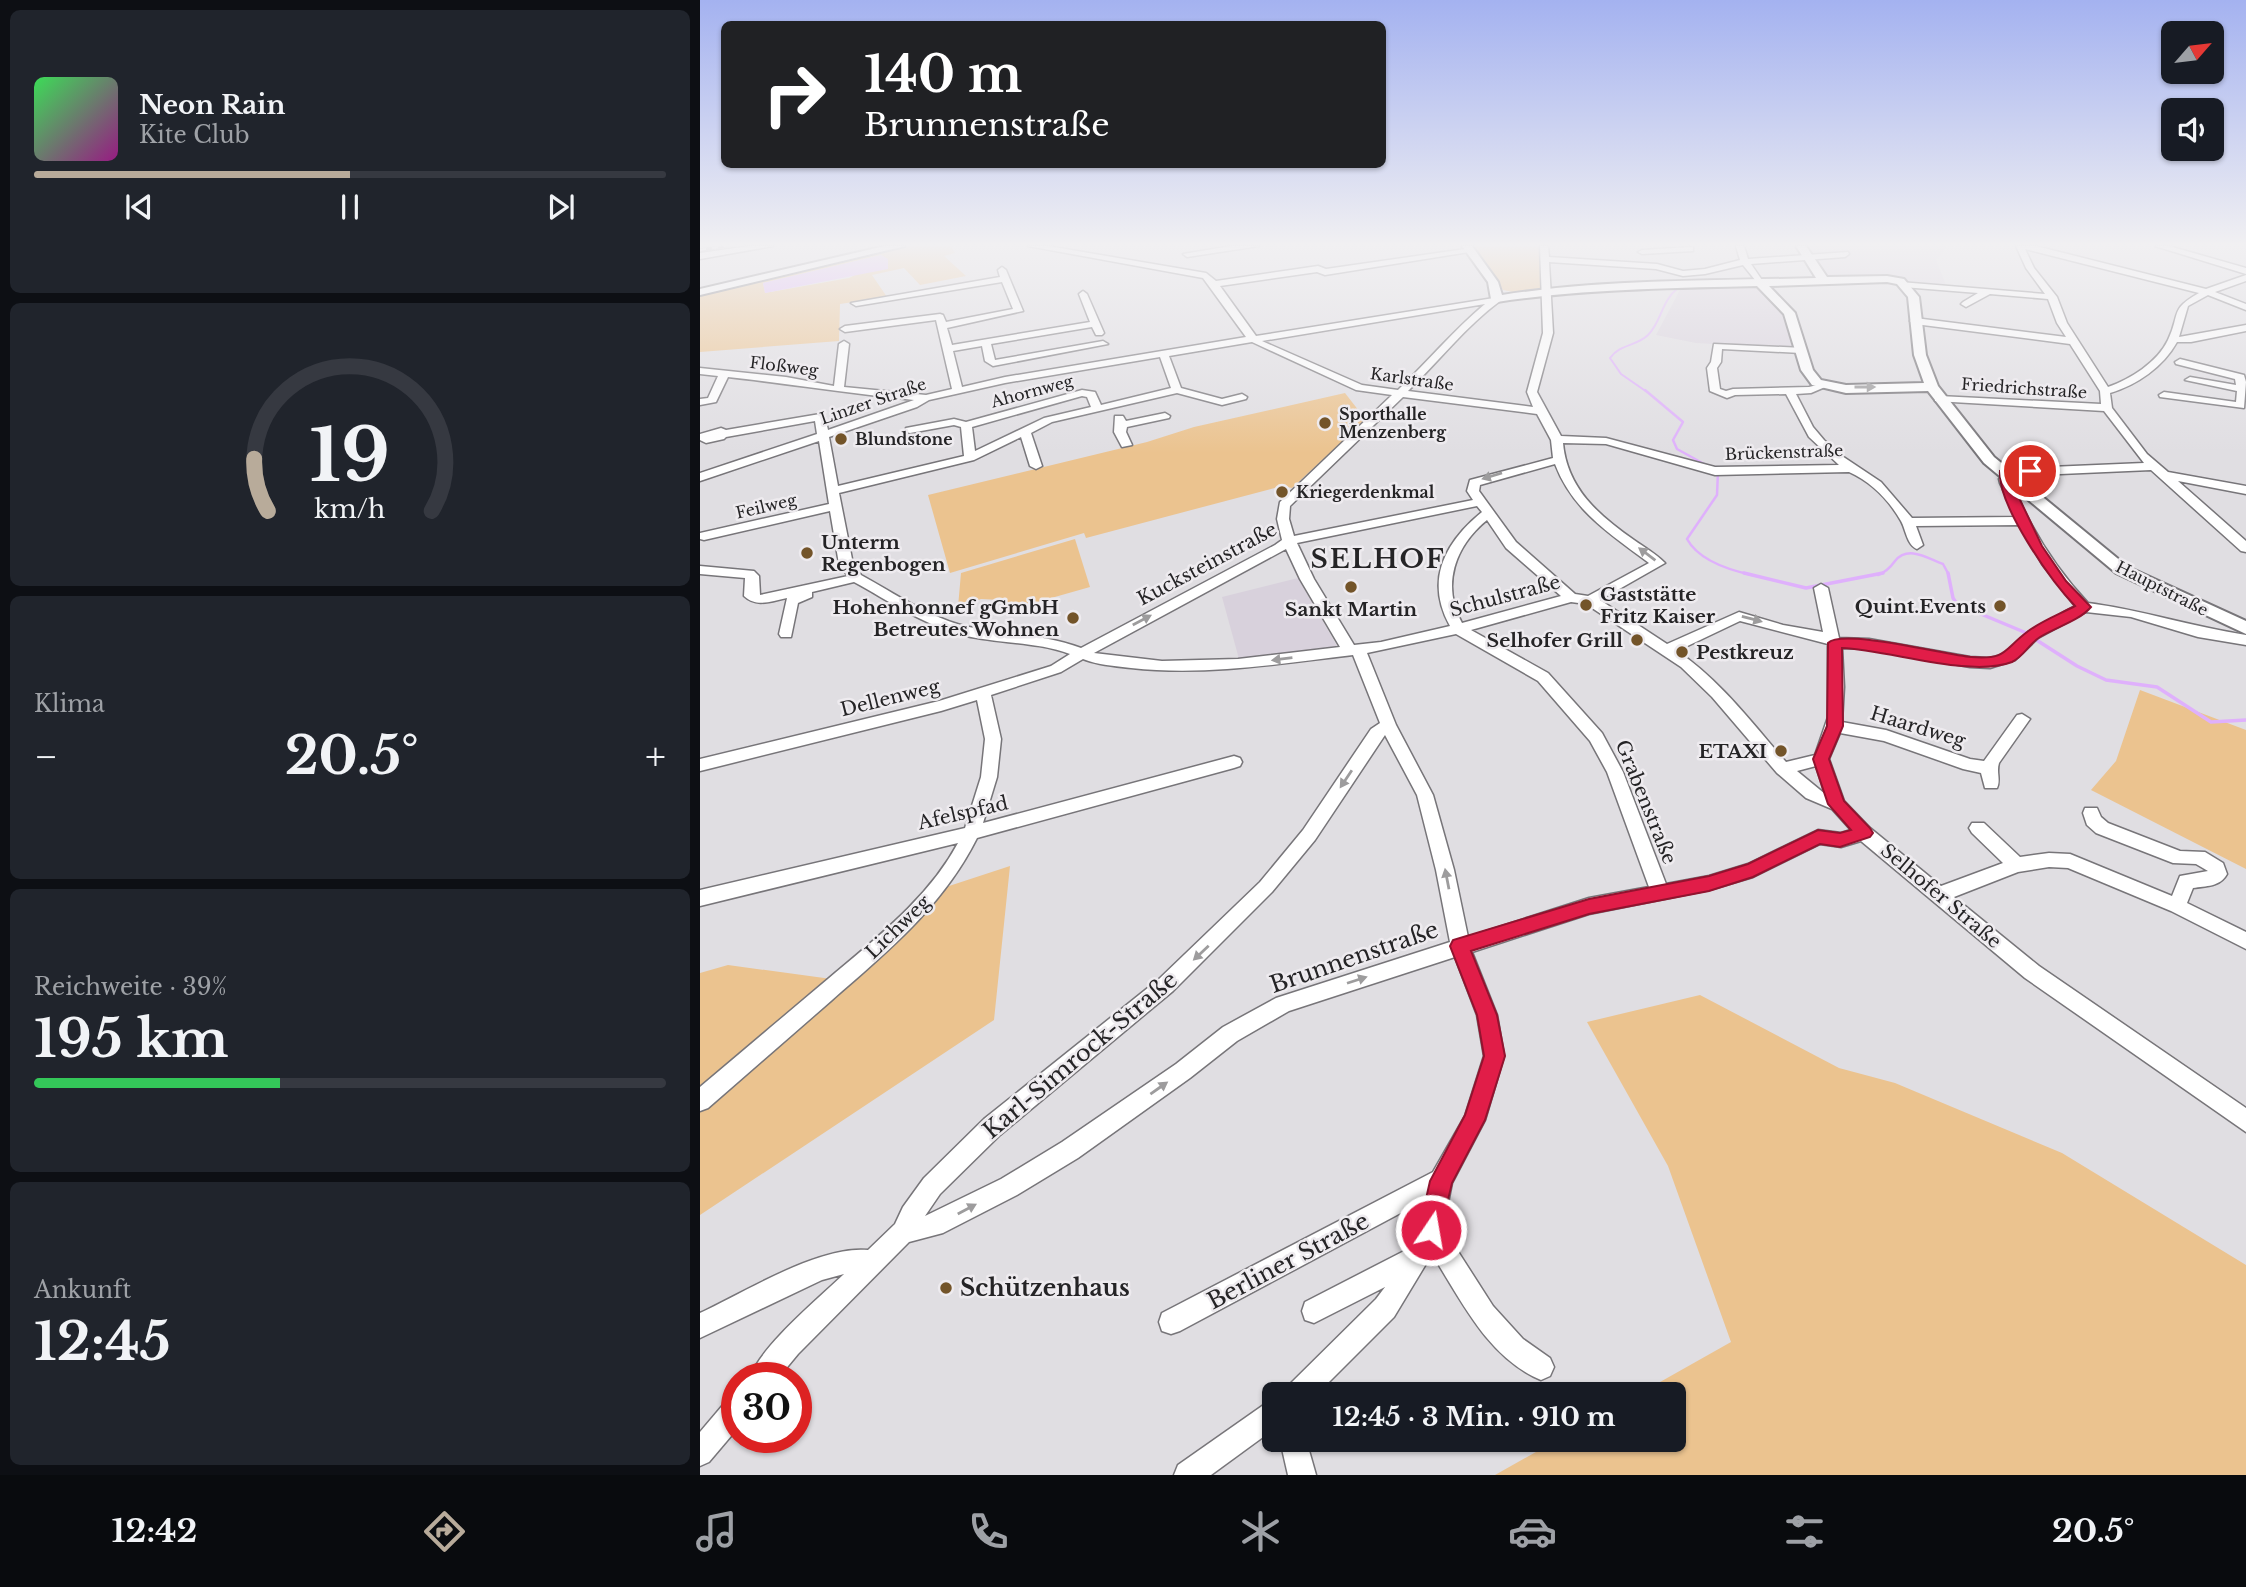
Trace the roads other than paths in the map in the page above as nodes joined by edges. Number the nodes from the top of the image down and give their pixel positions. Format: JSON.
{"nodes":[{"id":1,"x":922,"y":315,"type":"edge"},
{"id":2,"x":998,"y":315,"type":"edge"},
{"id":3,"x":1091,"y":315,"type":"edge"},
{"id":4,"x":1236,"y":315,"type":"edge"},
{"id":5,"x":1380,"y":315,"type":"edge"},
{"id":6,"x":1475,"y":315,"type":"edge"},
{"id":7,"x":1546,"y":315,"type":"edge"},
{"id":8,"x":1790,"y":315,"type":"edge"},
{"id":9,"x":1915,"y":315,"type":"edge"},
{"id":10,"x":2059,"y":315,"type":"edge"},
{"id":11,"x":2181,"y":315,"type":"edge"},
{"id":12,"x":922,"y":318,"type":"junction"},
{"id":13,"x":1916,"y":321,"type":"junction"},
{"id":14,"x":1094,"y":324,"type":"junction"},
{"id":15,"x":941,"y":326,"type":"junction"},
{"id":16,"x":2246,"y":328,"type":"edge"},
{"id":17,"x":845,"y":329,"type":"dead end"},
{"id":18,"x":1023,"y":336,"type":"junction"},
{"id":19,"x":1252,"y":338,"type":"junction"},
{"id":20,"x":2173,"y":339,"type":"junction"},
{"id":21,"x":2073,"y":341,"type":"junction"},
{"id":22,"x":986,"y":342,"type":"junction"},
{"id":23,"x":844,"y":344,"type":"dead end"},
{"id":24,"x":1103,"y":344,"type":"junction"},
{"id":25,"x":946,"y":349,"type":"junction"},
{"id":26,"x":1801,"y":350,"type":"junction"},
{"id":27,"x":1163,"y":353,"type":"junction"},
{"id":28,"x":1029,"y":357,"type":"junction"},
{"id":29,"x":1115,"y":361,"type":"junction"},
{"id":30,"x":2180,"y":362,"type":"dead end"},
{"id":31,"x":700,"y":370,"type":"edge"},
{"id":32,"x":724,"y":374,"type":"junction"},
{"id":33,"x":1034,"y":374,"type":"junction"},
{"id":34,"x":2190,"y":380,"type":"dead end"},
{"id":35,"x":1821,"y":385,"type":"junction"},
{"id":36,"x":839,"y":390,"type":"junction"},
{"id":37,"x":1177,"y":390,"type":"junction"},
{"id":38,"x":2103,"y":390,"type":"junction"},
{"id":39,"x":958,"y":391,"type":"junction"},
{"id":40,"x":1790,"y":391,"type":"junction"},
{"id":41,"x":1400,"y":392,"type":"junction"},
{"id":42,"x":1935,"y":393,"type":"junction"},
{"id":43,"x":2244,"y":393,"type":"edge"},
{"id":44,"x":2164,"y":395,"type":"dead end"},
{"id":45,"x":1242,"y":397,"type":"dead end"},
{"id":46,"x":926,"y":398,"type":"junction"},
{"id":47,"x":700,"y":402,"type":"edge"},
{"id":48,"x":1113,"y":406,"type":"junction"},
{"id":49,"x":2107,"y":408,"type":"junction"},
{"id":50,"x":1097,"y":409,"type":"junction"},
{"id":51,"x":1539,"y":411,"type":"junction"},
{"id":52,"x":1165,"y":416,"type":"dead end"},
{"id":53,"x":708,"y":418,"type":"dead end"},
{"id":54,"x":966,"y":425,"type":"junction"},
{"id":55,"x":1122,"y":425,"type":"junction"},
{"id":56,"x":910,"y":429,"type":"dead end"},
{"id":57,"x":1025,"y":432,"type":"junction"},
{"id":58,"x":822,"y":436,"type":"junction"},
{"id":59,"x":1557,"y":439,"type":"junction"},
{"id":60,"x":1126,"y":445,"type":"dead end"},
{"id":61,"x":971,"y":458,"type":"junction"},
{"id":62,"x":1558,"y":460,"type":"junction"},
{"id":63,"x":1036,"y":466,"type":"dead end"},
{"id":64,"x":2153,"y":466,"type":"junction"},
{"id":65,"x":1851,"y":468,"type":"junction"},
{"id":66,"x":2006,"y":475,"type":"junction"},
{"id":67,"x":2163,"y":475,"type":"junction"},
{"id":68,"x":700,"y":477,"type":"edge"},
{"id":69,"x":2246,"y":490,"type":"edge"},
{"id":70,"x":832,"y":491,"type":"junction"},
{"id":71,"x":835,"y":506,"type":"junction"},
{"id":72,"x":1484,"y":507,"type":"junction"},
{"id":73,"x":2024,"y":521,"type":"junction"},
{"id":74,"x":1908,"y":523,"type":"junction"},
{"id":75,"x":704,"y":536,"type":"dead end"},
{"id":76,"x":1289,"y":541,"type":"junction"},
{"id":77,"x":1917,"y":545,"type":"dead end"},
{"id":78,"x":2246,"y":548,"type":"edge"},
{"id":79,"x":700,"y":570,"type":"edge"},
{"id":80,"x":856,"y":578,"type":"junction"},
{"id":81,"x":1821,"y":588,"type":"dead end"},
{"id":82,"x":1572,"y":598,"type":"junction"},
{"id":83,"x":1590,"y":600,"type":"junction"},
{"id":84,"x":2084,"y":607,"type":"junction"},
{"id":85,"x":2246,"y":628,"type":"edge"},
{"id":86,"x":1458,"y":629,"type":"junction"},
{"id":87,"x":786,"y":634,"type":"dead end"},
{"id":88,"x":1833,"y":640,"type":"junction"},
{"id":89,"x":2246,"y":640,"type":"edge"},
{"id":90,"x":1354,"y":650,"type":"junction"},
{"id":91,"x":1667,"y":650,"type":"junction"},
{"id":92,"x":1082,"y":652,"type":"junction"},
{"id":93,"x":983,"y":694,"type":"junction"},
{"id":94,"x":2022,"y":719,"type":"dead end"},
{"id":95,"x":1387,"y":723,"type":"junction"},
{"id":96,"x":1835,"y":726,"type":"junction"},
{"id":97,"x":1821,"y":759,"type":"junction"},
{"id":98,"x":1234,"y":762,"type":"dead end"},
{"id":99,"x":700,"y":765,"type":"edge"},
{"id":100,"x":1783,"y":769,"type":"junction"},
{"id":101,"x":1837,"y":804,"type":"junction"},
{"id":102,"x":2091,"y":813,"type":"dead end"},
{"id":103,"x":1978,"y":828,"type":"dead end"},
{"id":104,"x":972,"y":832,"type":"junction"},
{"id":105,"x":1864,"y":833,"type":"junction"},
{"id":106,"x":2018,"y":865,"type":"junction"},
{"id":107,"x":1660,"y":893,"type":"junction"},
{"id":108,"x":1939,"y":895,"type":"junction"},
{"id":109,"x":700,"y":898,"type":"edge"},
{"id":110,"x":2178,"y":906,"type":"junction"},
{"id":111,"x":2245,"y":941,"type":"edge"},
{"id":112,"x":1460,"y":946,"type":"junction"},
{"id":113,"x":700,"y":1101,"type":"edge"},
{"id":114,"x":2246,"y":1121,"type":"edge"},
{"id":115,"x":1441,"y":1181,"type":"junction"},
{"id":116,"x":1431,"y":1230,"type":"junction"},
{"id":117,"x":903,"y":1232,"type":"junction"},
{"id":118,"x":1419,"y":1256,"type":"junction"},
{"id":119,"x":872,"y":1262,"type":"junction"},
{"id":120,"x":1314,"y":1311,"type":"dead end"},
{"id":121,"x":1171,"y":1322,"type":"dead end"},
{"id":122,"x":700,"y":1326,"type":"edge"},
{"id":123,"x":775,"y":1362,"type":"edge"},
{"id":124,"x":1541,"y":1367,"type":"dead end"},
{"id":125,"x":1310,"y":1382,"type":"edge"},
{"id":126,"x":1262,"y":1422,"type":"edge"},
{"id":127,"x":721,"y":1427,"type":"edge"},
{"id":128,"x":1296,"y":1452,"type":"edge"},
{"id":129,"x":700,"y":1453,"type":"edge"},
{"id":130,"x":1188,"y":1475,"type":"edge"},
{"id":131,"x":1302,"y":1475,"type":"edge"}],
"edges":[{"from":1,"to":12,"type":"street"},
{"from":2,"to":15,"type":"street"},
{"from":3,"to":14,"type":"street"},
{"from":4,"to":19,"type":"street","name":"Karlstraße"},
{"from":5,"to":19,"type":"street","name":"Linzer Straße"},
{"from":6,"to":41,"type":"street"},
{"from":7,"to":51,"type":"street"},
{"from":8,"to":26,"type":"main road"},
{"from":9,"to":13,"type":"main road","name":"Hauptstraße"},
{"from":10,"to":21,"type":"street"},
{"from":11,"to":20,"type":"street"},
{"from":12,"to":15,"type":"street"},
{"from":12,"to":17,"type":"street"},
{"from":13,"to":21,"type":"street"},
{"from":13,"to":42,"type":"main road","name":"Hauptstraße"},
{"from":14,"to":18,"type":"street"},
{"from":14,"to":24,"type":"street"},
{"from":15,"to":25,"type":"street"},
{"from":16,"to":20,"type":"street"},
{"from":18,"to":22,"type":"street"},
{"from":18,"to":28,"type":"street"},
{"from":19,"to":27,"type":"street","name":"Linzer Straße"},
{"from":19,"to":41,"type":"street","name":"Karlstraße"},
{"from":20,"to":38,"type":"street"},
{"from":21,"to":38,"type":"street"},
{"from":22,"to":25,"type":"street"},
{"from":22,"to":28,"type":"street"},
{"from":23,"to":36,"type":"street","name":"Floßweg"},
{"from":24,"to":28,"type":"street"},
{"from":24,"to":29,"type":"street"},
{"from":25,"to":39,"type":"street"},
{"from":26,"to":35,"type":"main road"},
{"from":26,"to":40,"type":"street"},
{"from":27,"to":29,"type":"street","name":"Linzer Straße"},
{"from":27,"to":37,"type":"street"},
{"from":28,"to":33,"type":"street"},
{"from":29,"to":33,"type":"street","name":"Linzer Straße"},
{"from":30,"to":43,"type":"street"},
{"from":31,"to":32,"type":"street","name":"Floßweg"},
{"from":32,"to":36,"type":"street","name":"Floßweg"},
{"from":32,"to":47,"type":"street","name":"Floßweg"},
{"from":33,"to":39,"type":"street","name":"Linzer Straße"},
{"from":34,"to":43,"type":"street"},
{"from":35,"to":40,"type":"street"},
{"from":35,"to":42,"type":"main road","one_way":true},
{"from":36,"to":46,"type":"street","name":"Floßweg"},
{"from":37,"to":45,"type":"street"},
{"from":37,"to":48,"type":"street"},
{"from":38,"to":49,"type":"street"},
{"from":39,"to":46,"type":"street","name":"Linzer Straße"},
{"from":40,"to":65,"type":"street"},
{"from":41,"to":51,"type":"street","name":"Karlstraße"},
{"from":41,"to":76,"type":"street"},
{"from":42,"to":49,"type":"street","name":"Friedrichstraße"},
{"from":42,"to":66,"type":"main road","name":"Hauptstraße"},
{"from":43,"to":44,"type":"street"},
{"from":46,"to":58,"type":"street","name":"Linzer Straße"},
{"from":48,"to":50,"type":"street"},
{"from":48,"to":55,"type":"street"},
{"from":49,"to":64,"type":"street"},
{"from":50,"to":54,"type":"street","name":"Ahornweg"},
{"from":50,"to":57,"type":"street"},
{"from":51,"to":59,"type":"street"},
{"from":52,"to":55,"type":"street"},
{"from":53,"to":58,"type":"street"},
{"from":54,"to":56,"type":"street","name":"Ahornweg"},
{"from":54,"to":61,"type":"street"},
{"from":55,"to":60,"type":"street"},
{"from":57,"to":61,"type":"street"},
{"from":57,"to":63,"type":"street"},
{"from":58,"to":68,"type":"street","name":"Linzer Straße"},
{"from":58,"to":70,"type":"street"},
{"from":59,"to":62,"type":"street"},
{"from":59,"to":65,"type":"street","name":"Brückenstraße"},
{"from":61,"to":70,"type":"street"},
{"from":62,"to":72,"type":"street","one_way":true},
{"from":83,"to":62,"type":"street","name":"Schulstraße","one_way":true},
{"from":64,"to":66,"type":"street"},
{"from":64,"to":67,"type":"street"},
{"from":65,"to":74,"type":"street","name":"Brückenstraße"},
{"from":66,"to":73,"type":"street"},
{"from":66,"to":85,"type":"main road","name":"Hauptstraße"},
{"from":67,"to":69,"type":"street"},
{"from":67,"to":78,"type":"street"},
{"from":70,"to":71,"type":"street"},
{"from":71,"to":75,"type":"street","name":"Feilweg"},
{"from":71,"to":80,"type":"street"},
{"from":72,"to":76,"type":"street","name":"Kucksteinstraße"},
{"from":72,"to":82,"type":"street"},
{"from":72,"to":86,"type":"street"},
{"from":73,"to":74,"type":"street"},
{"from":73,"to":84,"type":"street"},
{"from":74,"to":77,"type":"street","name":"Brückenstraße"},
{"from":76,"to":90,"type":"street"},
{"from":92,"to":76,"type":"street","name":"Kucksteinstraße","one_way":true},
{"from":79,"to":80,"type":"street"},
{"from":80,"to":87,"type":"street"},
{"from":80,"to":92,"type":"street","name":"Schulstraße"},
{"from":81,"to":88,"type":"street"},
{"from":82,"to":83,"type":"street","name":"Schulstraße"},
{"from":82,"to":86,"type":"street","name":"Schulstraße"},
{"from":83,"to":91,"type":"street","name":"Selhofer Straße"},
{"from":84,"to":88,"type":"street"},
{"from":84,"to":89,"type":"street"},
{"from":86,"to":90,"type":"street","name":"Schulstraße"},
{"from":86,"to":107,"type":"street","name":"Grabenstraße"},
{"from":91,"to":88,"type":"street","one_way":true},
{"from":88,"to":96,"type":"street"},
{"from":90,"to":92,"type":"street","name":"Schulstraße","one_way":true},
{"from":90,"to":95,"type":"street"},
{"from":91,"to":100,"type":"street","name":"Selhofer Straße"},
{"from":92,"to":93,"type":"street","name":"Dellenweg"},
{"from":93,"to":99,"type":"street","name":"Dellenweg"},
{"from":93,"to":104,"type":"street","name":"Lichweg"},
{"from":94,"to":96,"type":"street","name":"Haardweg"},
{"from":112,"to":95,"type":"street","one_way":true},
{"from":95,"to":117,"type":"street","name":"Karl-Simrock-Straße","one_way":true},
{"from":96,"to":97,"type":"street"},
{"from":97,"to":100,"type":"street"},
{"from":97,"to":101,"type":"street"},
{"from":98,"to":104,"type":"street","name":"Afelspfad"},
{"from":100,"to":101,"type":"street","name":"Selhofer Straße"},
{"from":101,"to":105,"type":"street","name":"Selhofer Straße"},
{"from":102,"to":110,"type":"street"},
{"from":103,"to":106,"type":"street"},
{"from":104,"to":109,"type":"street","name":"Afelspfad"},
{"from":104,"to":113,"type":"street","name":"Lichweg"},
{"from":105,"to":107,"type":"street","name":"Brunnenstraße"},
{"from":105,"to":108,"type":"street","name":"Selhofer Straße"},
{"from":106,"to":108,"type":"street"},
{"from":106,"to":110,"type":"street"},
{"from":107,"to":112,"type":"street","name":"Brunnenstraße"},
{"from":108,"to":114,"type":"street","name":"Selhofer Straße"},
{"from":110,"to":111,"type":"street"},
{"from":112,"to":115,"type":"street"},
{"from":117,"to":112,"type":"street","name":"Brunnenstraße","one_way":true},
{"from":115,"to":116,"type":"street"},
{"from":115,"to":121,"type":"street","name":"Berliner Straße"},
{"from":116,"to":118,"type":"street"},
{"from":116,"to":124,"type":"street"},
{"from":117,"to":119,"type":"street","name":"Karl-Simrock-Straße"},
{"from":118,"to":120,"type":"street"},
{"from":118,"to":125,"type":"street"},
{"from":119,"to":122,"type":"street"},
{"from":119,"to":123,"type":"street","name":"Karl-Simrock-Straße"},
{"from":126,"to":130,"type":"street"},
{"from":127,"to":129,"type":"street"},
{"from":128,"to":131,"type":"street"}]}
